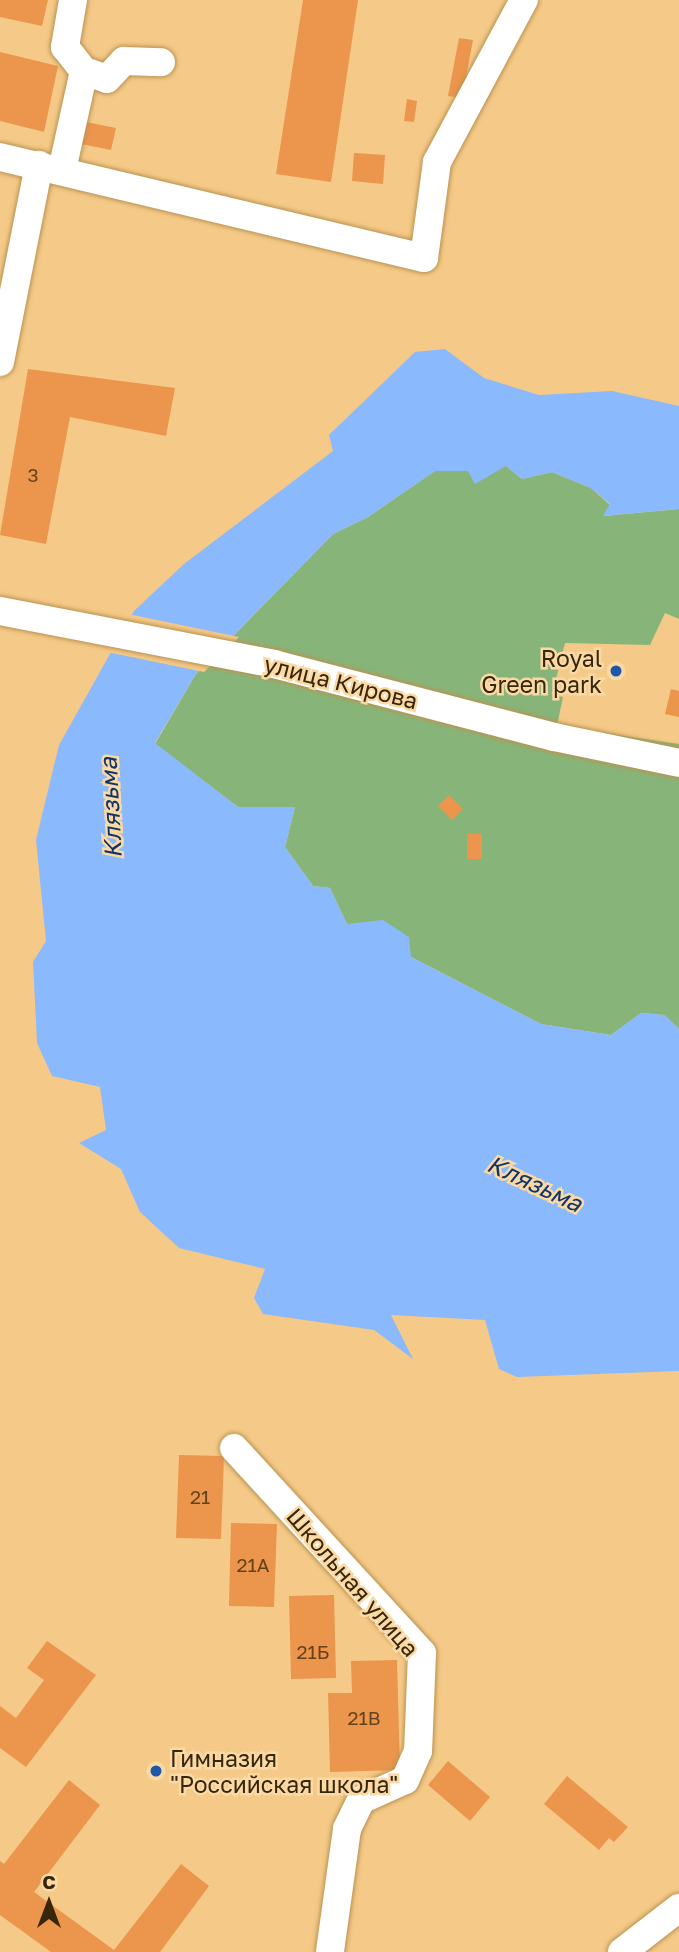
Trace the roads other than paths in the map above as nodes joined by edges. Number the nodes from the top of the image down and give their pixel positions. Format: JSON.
{"nodes":[{"id":1,"x":74,"y":0,"type":"edge"},
{"id":2,"x":524,"y":0,"type":"edge"},
{"id":3,"x":161,"y":62,"type":"dead end"},
{"id":4,"x":84,"y":71,"type":"junction"},
{"id":5,"x":0,"y":157,"type":"edge"},
{"id":6,"x":50,"y":168,"type":"junction"},
{"id":7,"x":0,"y":362,"type":"edge"},
{"id":8,"x":0,"y":611,"type":"edge"},
{"id":9,"x":679,"y":763,"type":"edge"},
{"id":10,"x":234,"y":1448,"type":"dead end"},
{"id":11,"x":679,"y":1908,"type":"edge"},
{"id":12,"x":330,"y":1952,"type":"edge"},
{"id":13,"x":622,"y":1952,"type":"edge"}],
"edges":[{"from":1,"to":4,"type":"street"},
{"from":2,"to":6,"type":"street"},
{"from":3,"to":4,"type":"street"},
{"from":4,"to":6,"type":"street"},
{"from":5,"to":6,"type":"street"},
{"from":6,"to":7,"type":"street"},
{"from":8,"to":9,"type":"street","name":"улица Кирова"},
{"from":10,"to":12,"type":"street","name":"Школьная улица"},
{"from":11,"to":13,"type":"street"}]}
